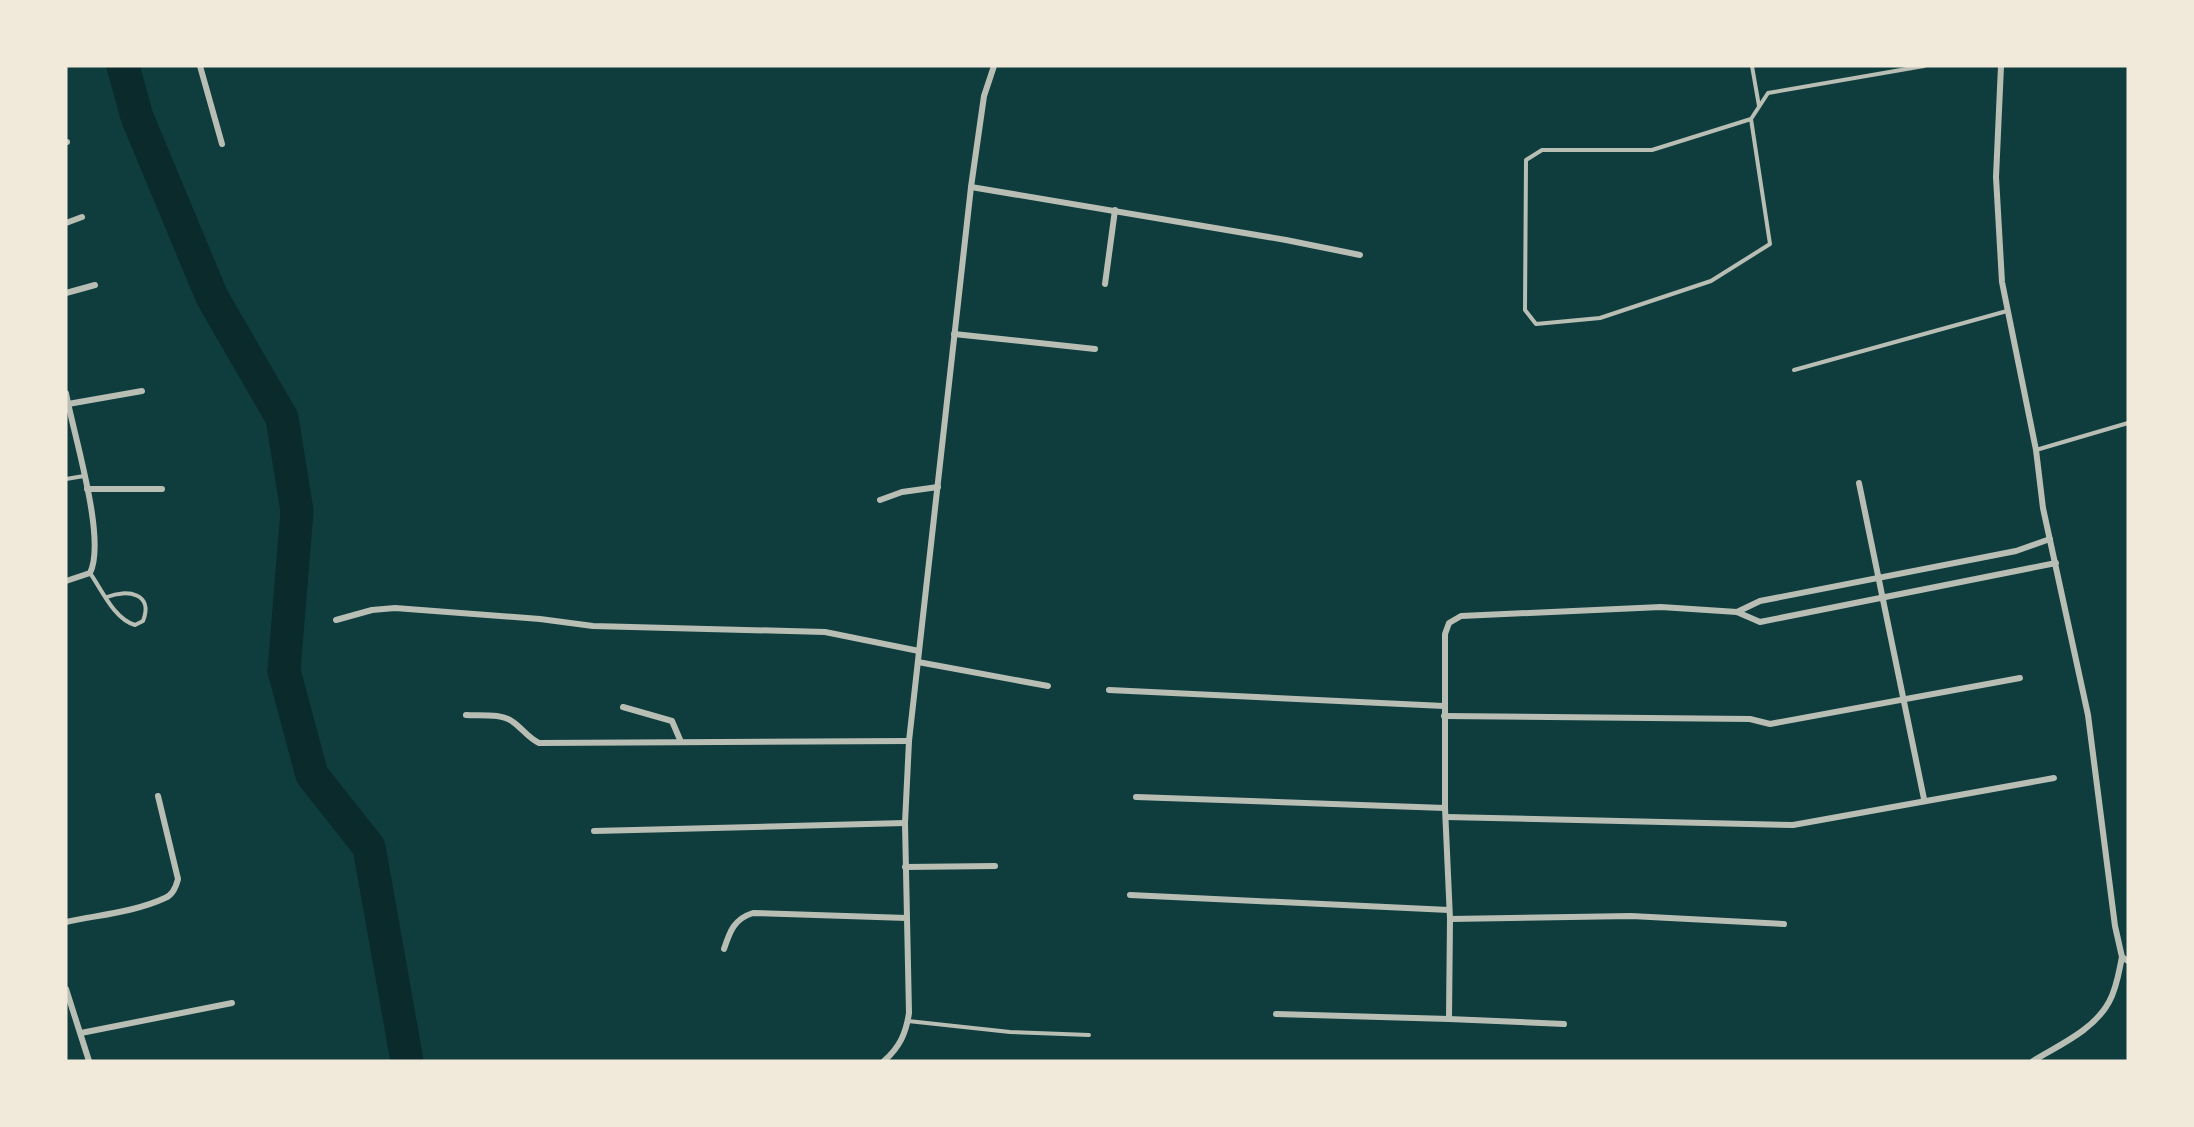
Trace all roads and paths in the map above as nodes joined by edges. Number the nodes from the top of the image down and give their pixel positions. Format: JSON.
{"nodes":[{"id":1,"x":200,"y":66,"type":"edge"},
{"id":2,"x":994,"y":66,"type":"edge"},
{"id":3,"x":1752,"y":66,"type":"edge"},
{"id":4,"x":1924,"y":66,"type":"edge"},
{"id":5,"x":2001,"y":66,"type":"edge"},
{"id":6,"x":1759,"y":107,"type":"junction"},
{"id":7,"x":1751,"y":119,"type":"junction"},
{"id":8,"x":222,"y":144,"type":"dead end"},
{"id":9,"x":971,"y":187,"type":"junction"},
{"id":10,"x":1115,"y":210,"type":"junction"},
{"id":11,"x":82,"y":217,"type":"dead end"},
{"id":12,"x":66,"y":223,"type":"edge"},
{"id":13,"x":1360,"y":255,"type":"dead end"},
{"id":14,"x":1105,"y":284,"type":"dead end"},
{"id":15,"x":95,"y":285,"type":"dead end"},
{"id":16,"x":66,"y":292,"type":"edge"},
{"id":17,"x":2007,"y":311,"type":"junction"},
{"id":18,"x":954,"y":334,"type":"junction"},
{"id":19,"x":1095,"y":349,"type":"dead end"},
{"id":20,"x":1794,"y":370,"type":"dead end"},
{"id":21,"x":142,"y":391,"type":"dead end"},
{"id":22,"x":66,"y":393,"type":"edge"},
{"id":23,"x":68,"y":404,"type":"junction"},
{"id":24,"x":2128,"y":423,"type":"edge"},
{"id":25,"x":2036,"y":450,"type":"junction"},
{"id":26,"x":84,"y":477,"type":"junction"},
{"id":27,"x":66,"y":479,"type":"edge"},
{"id":28,"x":1859,"y":483,"type":"dead end"},
{"id":29,"x":938,"y":487,"type":"junction"},
{"id":30,"x":87,"y":489,"type":"junction"},
{"id":31,"x":162,"y":489,"type":"dead end"},
{"id":32,"x":880,"y":500,"type":"dead end"},
{"id":33,"x":2050,"y":539,"type":"junction"},
{"id":34,"x":2056,"y":563,"type":"junction"},
{"id":35,"x":90,"y":573,"type":"junction"},
{"id":36,"x":1880,"y":578,"type":"junction"},
{"id":37,"x":66,"y":581,"type":"edge"},
{"id":38,"x":107,"y":597,"type":"junction"},
{"id":39,"x":1884,"y":597,"type":"junction"},
{"id":40,"x":1737,"y":612,"type":"junction"},
{"id":41,"x":336,"y":620,"type":"dead end"},
{"id":42,"x":919,"y":651,"type":"junction"},
{"id":43,"x":918,"y":662,"type":"junction"},
{"id":44,"x":2020,"y":678,"type":"dead end"},
{"id":45,"x":1048,"y":686,"type":"dead end"},
{"id":46,"x":1109,"y":690,"type":"dead end"},
{"id":47,"x":1902,"y":699,"type":"junction"},
{"id":48,"x":1444,"y":706,"type":"junction"},
{"id":49,"x":623,"y":707,"type":"dead end"},
{"id":50,"x":466,"y":715,"type":"dead end"},
{"id":51,"x":1444,"y":716,"type":"junction"},
{"id":52,"x":909,"y":741,"type":"junction"},
{"id":53,"x":681,"y":742,"type":"junction"},
{"id":54,"x":2054,"y":778,"type":"dead end"},
{"id":55,"x":158,"y":796,"type":"dead end"},
{"id":56,"x":1136,"y":797,"type":"dead end"},
{"id":57,"x":1924,"y":799,"type":"junction"},
{"id":58,"x":1445,"y":808,"type":"junction"},
{"id":59,"x":1446,"y":817,"type":"junction"},
{"id":60,"x":905,"y":823,"type":"junction"},
{"id":61,"x":594,"y":831,"type":"dead end"},
{"id":62,"x":995,"y":866,"type":"dead end"},
{"id":63,"x":906,"y":867,"type":"junction"},
{"id":64,"x":1130,"y":895,"type":"dead end"},
{"id":65,"x":1449,"y":910,"type":"junction"},
{"id":66,"x":907,"y":918,"type":"junction"},
{"id":67,"x":1450,"y":919,"type":"junction"},
{"id":68,"x":66,"y":922,"type":"edge"},
{"id":69,"x":1784,"y":924,"type":"dead end"},
{"id":70,"x":724,"y":950,"type":"dead end"},
{"id":71,"x":2125,"y":959,"type":"edge"},
{"id":72,"x":66,"y":989,"type":"edge"},
{"id":73,"x":232,"y":1003,"type":"dead end"},
{"id":74,"x":1276,"y":1014,"type":"dead end"},
{"id":75,"x":1449,"y":1019,"type":"junction"},
{"id":76,"x":908,"y":1021,"type":"junction"},
{"id":77,"x":1564,"y":1024,"type":"dead end"},
{"id":78,"x":81,"y":1033,"type":"junction"},
{"id":79,"x":1089,"y":1035,"type":"dead end"},
{"id":80,"x":89,"y":1061,"type":"edge"},
{"id":81,"x":884,"y":1061,"type":"edge"},
{"id":82,"x":2033,"y":1061,"type":"edge"}],
"edges":[{"from":1,"to":8,"type":"street"},
{"from":2,"to":9,"type":"street"},
{"from":3,"to":6,"type":"lane"},
{"from":4,"to":6,"type":"lane"},
{"from":5,"to":17,"type":"street"},
{"from":6,"to":7,"type":"lane"},
{"from":7,"to":7,"type":"lane"},
{"from":9,"to":10,"type":"street"},
{"from":9,"to":18,"type":"street"},
{"from":10,"to":13,"type":"street"},
{"from":10,"to":14,"type":"street"},
{"from":11,"to":12,"type":"street"},
{"from":15,"to":16,"type":"street"},
{"from":17,"to":20,"type":"lane"},
{"from":17,"to":25,"type":"street"},
{"from":18,"to":19,"type":"street"},
{"from":18,"to":29,"type":"street"},
{"from":21,"to":23,"type":"street"},
{"from":22,"to":23,"type":"street"},
{"from":23,"to":26,"type":"street"},
{"from":24,"to":25,"type":"lane"},
{"from":25,"to":33,"type":"street"},
{"from":26,"to":27,"type":"lane"},
{"from":26,"to":30,"type":"street"},
{"from":28,"to":36,"type":"street"},
{"from":29,"to":32,"type":"street"},
{"from":29,"to":42,"type":"street"},
{"from":30,"to":31,"type":"street"},
{"from":30,"to":35,"type":"street"},
{"from":33,"to":34,"type":"street"},
{"from":33,"to":36,"type":"street"},
{"from":34,"to":39,"type":"street"},
{"from":34,"to":71,"type":"street"},
{"from":35,"to":37,"type":"street"},
{"from":35,"to":38,"type":"lane"},
{"from":36,"to":39,"type":"street"},
{"from":36,"to":40,"type":"street"},
{"from":38,"to":38,"type":"lane"},
{"from":39,"to":40,"type":"street"},
{"from":39,"to":47,"type":"street"},
{"from":40,"to":48,"type":"street"},
{"from":41,"to":42,"type":"street"},
{"from":42,"to":43,"type":"street"},
{"from":43,"to":45,"type":"street"},
{"from":43,"to":52,"type":"street"},
{"from":44,"to":47,"type":"street"},
{"from":46,"to":48,"type":"street"},
{"from":47,"to":51,"type":"street"},
{"from":47,"to":57,"type":"street"},
{"from":48,"to":51,"type":"street"},
{"from":49,"to":53,"type":"street"},
{"from":50,"to":53,"type":"street"},
{"from":51,"to":58,"type":"street"},
{"from":52,"to":53,"type":"street"},
{"from":52,"to":60,"type":"street"},
{"from":54,"to":57,"type":"street"},
{"from":55,"to":68,"type":"street"},
{"from":56,"to":58,"type":"street"},
{"from":57,"to":59,"type":"street"},
{"from":58,"to":59,"type":"street"},
{"from":59,"to":65,"type":"street"},
{"from":60,"to":61,"type":"street"},
{"from":60,"to":63,"type":"street"},
{"from":62,"to":63,"type":"street"},
{"from":63,"to":66,"type":"street"},
{"from":64,"to":65,"type":"street"},
{"from":65,"to":67,"type":"street"},
{"from":66,"to":70,"type":"street"},
{"from":66,"to":76,"type":"street"},
{"from":67,"to":69,"type":"street"},
{"from":67,"to":75,"type":"street"},
{"from":71,"to":82,"type":"street"},
{"from":72,"to":78,"type":"street"},
{"from":73,"to":78,"type":"street"},
{"from":74,"to":75,"type":"street"},
{"from":75,"to":77,"type":"street"},
{"from":76,"to":79,"type":"lane"},
{"from":76,"to":81,"type":"street"},
{"from":78,"to":80,"type":"street"}]}
